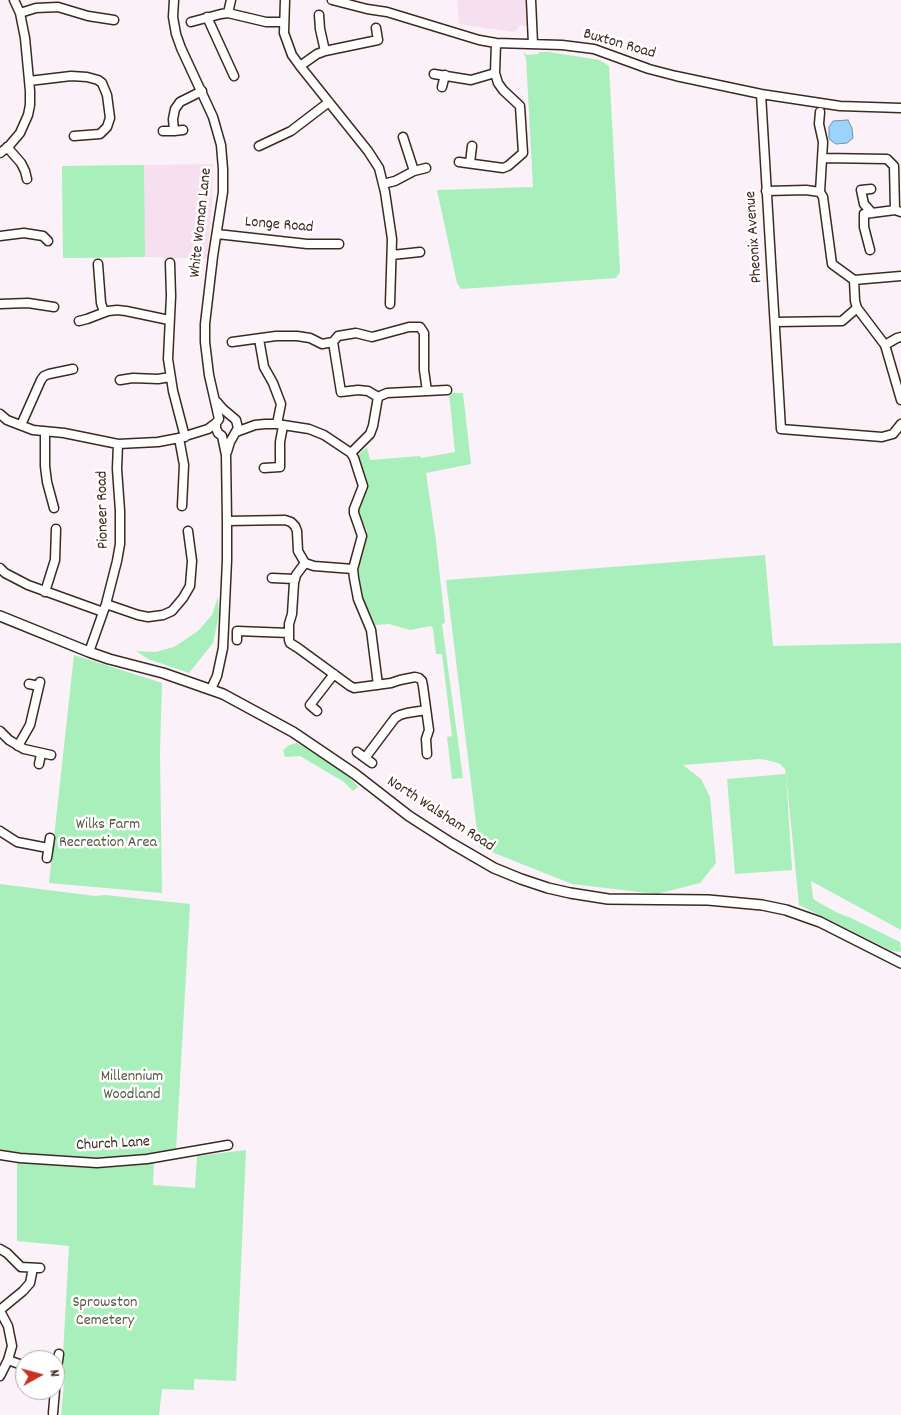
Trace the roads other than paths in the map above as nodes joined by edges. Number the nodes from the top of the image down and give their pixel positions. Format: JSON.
{"nodes":[{"id":1,"x":14,"y":0,"type":"edge"},
{"id":2,"x":174,"y":0,"type":"edge"},
{"id":3,"x":231,"y":0,"type":"edge"},
{"id":4,"x":285,"y":0,"type":"edge"},
{"id":5,"x":332,"y":0,"type":"edge"},
{"id":6,"x":531,"y":0,"type":"edge"},
{"id":7,"x":20,"y":13,"type":"junction"},
{"id":8,"x":228,"y":13,"type":"junction"},
{"id":9,"x":207,"y":18,"type":"junction"},
{"id":10,"x":316,"y":19,"type":"dead end"},
{"id":11,"x":114,"y":20,"type":"dead end"},
{"id":12,"x":191,"y":22,"type":"dead end"},
{"id":13,"x":284,"y":22,"type":"junction"},
{"id":14,"x":376,"y":28,"type":"dead end"},
{"id":15,"x":496,"y":44,"type":"junction"},
{"id":16,"x":532,"y":44,"type":"junction"},
{"id":17,"x":325,"y":51,"type":"junction"},
{"id":18,"x":300,"y":66,"type":"junction"},
{"id":19,"x":495,"y":73,"type":"junction"},
{"id":20,"x":434,"y":74,"type":"dead end"},
{"id":21,"x":444,"y":75,"type":"junction"},
{"id":22,"x":234,"y":76,"type":"dead end"},
{"id":23,"x":29,"y":81,"type":"junction"},
{"id":24,"x":442,"y":87,"type":"dead end"},
{"id":25,"x":202,"y":91,"type":"junction"},
{"id":26,"x":760,"y":94,"type":"junction"},
{"id":27,"x":329,"y":102,"type":"junction"},
{"id":28,"x":901,"y":108,"type":"edge"},
{"id":29,"x":820,"y":112,"type":"dead end"},
{"id":30,"x":174,"y":130,"type":"junction"},
{"id":31,"x":183,"y":130,"type":"dead end"},
{"id":32,"x":163,"y":131,"type":"dead end"},
{"id":33,"x":403,"y":137,"type":"dead end"},
{"id":34,"x":77,"y":139,"type":"dead end"},
{"id":35,"x":263,"y":141,"type":"dead end"},
{"id":36,"x":472,"y":146,"type":"dead end"},
{"id":37,"x":8,"y":148,"type":"junction"},
{"id":38,"x":0,"y":153,"type":"edge"},
{"id":39,"x":823,"y":158,"type":"junction"},
{"id":40,"x":459,"y":162,"type":"dead end"},
{"id":41,"x":470,"y":163,"type":"junction"},
{"id":42,"x":426,"y":168,"type":"dead end"},
{"id":43,"x":414,"y":171,"type":"junction"},
{"id":44,"x":27,"y":179,"type":"dead end"},
{"id":45,"x":383,"y":184,"type":"junction"},
{"id":46,"x":871,"y":189,"type":"dead end"},
{"id":47,"x":766,"y":191,"type":"junction"},
{"id":48,"x":820,"y":192,"type":"junction"},
{"id":49,"x":898,"y":211,"type":"edge"},
{"id":50,"x":872,"y":213,"type":"junction"},
{"id":51,"x":217,"y":234,"type":"junction"},
{"id":52,"x":0,"y":236,"type":"edge"},
{"id":53,"x":44,"y":240,"type":"dead end"},
{"id":54,"x":339,"y":244,"type":"dead end"},
{"id":55,"x":870,"y":250,"type":"dead end"},
{"id":56,"x":420,"y":252,"type":"dead end"},
{"id":57,"x":392,"y":255,"type":"junction"},
{"id":58,"x":170,"y":263,"type":"dead end"},
{"id":59,"x":98,"y":264,"type":"dead end"},
{"id":60,"x":901,"y":276,"type":"edge"},
{"id":61,"x":854,"y":280,"type":"junction"},
{"id":62,"x":46,"y":296,"type":"dead end"},
{"id":63,"x":388,"y":301,"type":"dead end"},
{"id":64,"x":0,"y":304,"type":"edge"},
{"id":65,"x":857,"y":308,"type":"junction"},
{"id":66,"x":104,"y":312,"type":"junction"},
{"id":67,"x":169,"y":320,"type":"junction"},
{"id":68,"x":85,"y":322,"type":"dead end"},
{"id":69,"x":775,"y":322,"type":"junction"},
{"id":70,"x":901,"y":337,"type":"edge"},
{"id":71,"x":259,"y":339,"type":"junction"},
{"id":72,"x":232,"y":342,"type":"dead end"},
{"id":73,"x":333,"y":342,"type":"junction"},
{"id":74,"x":885,"y":345,"type":"junction"},
{"id":75,"x":73,"y":370,"type":"dead end"},
{"id":76,"x":170,"y":377,"type":"junction"},
{"id":77,"x":120,"y":380,"type":"dead end"},
{"id":78,"x":447,"y":390,"type":"dead end"},
{"id":79,"x":427,"y":391,"type":"junction"},
{"id":80,"x":378,"y":397,"type":"junction"},
{"id":81,"x":215,"y":398,"type":"junction"},
{"id":82,"x":901,"y":400,"type":"edge"},
{"id":83,"x":0,"y":414,"type":"edge"},
{"id":84,"x":232,"y":418,"type":"junction"},
{"id":85,"x":218,"y":421,"type":"junction"},
{"id":86,"x":901,"y":424,"type":"edge"},
{"id":87,"x":21,"y":425,"type":"junction"},
{"id":88,"x":255,"y":425,"type":"junction"},
{"id":89,"x":280,"y":425,"type":"junction"},
{"id":90,"x":45,"y":432,"type":"junction"},
{"id":91,"x":235,"y":434,"type":"junction"},
{"id":92,"x":193,"y":435,"type":"junction"},
{"id":93,"x":220,"y":435,"type":"junction"},
{"id":94,"x":182,"y":438,"type":"junction"},
{"id":95,"x":118,"y":444,"type":"junction"},
{"id":96,"x":351,"y":454,"type":"junction"},
{"id":97,"x":226,"y":455,"type":"junction"},
{"id":98,"x":264,"y":468,"type":"dead end"},
{"id":99,"x":185,"y":500,"type":"dead end"},
{"id":100,"x":54,"y":508,"type":"dead end"},
{"id":101,"x":227,"y":521,"type":"junction"},
{"id":102,"x":54,"y":534,"type":"dead end"},
{"id":103,"x":192,"y":536,"type":"dead end"},
{"id":104,"x":305,"y":563,"type":"junction"},
{"id":105,"x":0,"y":568,"type":"edge"},
{"id":106,"x":353,"y":569,"type":"junction"},
{"id":107,"x":272,"y":578,"type":"dead end"},
{"id":108,"x":294,"y":580,"type":"junction"},
{"id":109,"x":45,"y":592,"type":"junction"},
{"id":110,"x":106,"y":604,"type":"junction"},
{"id":111,"x":103,"y":612,"type":"junction"},
{"id":112,"x":0,"y":614,"type":"edge"},
{"id":113,"x":238,"y":622,"type":"dead end"},
{"id":114,"x":237,"y":631,"type":"junction"},
{"id":115,"x":289,"y":633,"type":"junction"},
{"id":116,"x":237,"y":640,"type":"dead end"},
{"id":117,"x":89,"y":652,"type":"junction"},
{"id":118,"x":334,"y":674,"type":"junction"},
{"id":119,"x":29,"y":684,"type":"dead end"},
{"id":120,"x":378,"y":685,"type":"junction"},
{"id":121,"x":211,"y":690,"type":"junction"},
{"id":122,"x":302,"y":699,"type":"dead end"},
{"id":123,"x":310,"y":705,"type":"junction"},
{"id":124,"x":426,"y":710,"type":"junction"},
{"id":125,"x":318,"y":711,"type":"dead end"},
{"id":126,"x":0,"y":731,"type":"edge"},
{"id":127,"x":18,"y":746,"type":"junction"},
{"id":128,"x":357,"y":752,"type":"dead end"},
{"id":129,"x":41,"y":754,"type":"junction"},
{"id":130,"x":427,"y":754,"type":"dead end"},
{"id":131,"x":51,"y":756,"type":"dead end"},
{"id":132,"x":365,"y":758,"type":"junction"},
{"id":133,"x":372,"y":763,"type":"dead end"},
{"id":134,"x":39,"y":764,"type":"dead end"},
{"id":135,"x":0,"y":831,"type":"edge"},
{"id":136,"x":50,"y":838,"type":"dead end"},
{"id":137,"x":48,"y":848,"type":"junction"},
{"id":138,"x":47,"y":858,"type":"dead end"},
{"id":139,"x":901,"y":963,"type":"edge"},
{"id":140,"x":228,"y":1146,"type":"dead end"},
{"id":141,"x":0,"y":1155,"type":"edge"},
{"id":142,"x":0,"y":1250,"type":"edge"},
{"id":143,"x":0,"y":1311,"type":"edge"},
{"id":144,"x":8,"y":1360,"type":"junction"},
{"id":145,"x":15,"y":1362,"type":"edge"},
{"id":146,"x":0,"y":1376,"type":"edge"},
{"id":147,"x":54,"y":1400,"type":"edge"},
{"id":148,"x":52,"y":1413,"type":"dead end"}],
"edges":[{"from":1,"to":7,"type":"street"},
{"from":2,"to":25,"type":"street","name":"White Woman Lane"},
{"from":3,"to":8,"type":"street"},
{"from":4,"to":13,"type":"street"},
{"from":5,"to":15,"type":"street","name":"Buxton Road"},
{"from":6,"to":16,"type":"street"},
{"from":7,"to":11,"type":"street"},
{"from":7,"to":23,"type":"street"},
{"from":8,"to":9,"type":"street"},
{"from":8,"to":13,"type":"street"},
{"from":9,"to":12,"type":"street"},
{"from":9,"to":22,"type":"street"},
{"from":10,"to":17,"type":"street"},
{"from":13,"to":18,"type":"street"},
{"from":14,"to":17,"type":"street"},
{"from":15,"to":16,"type":"street","name":"Buxton Road"},
{"from":15,"to":19,"type":"street"},
{"from":16,"to":26,"type":"street","name":"Buxton Road"},
{"from":17,"to":18,"type":"street"},
{"from":18,"to":27,"type":"street"},
{"from":19,"to":21,"type":"street"},
{"from":19,"to":41,"type":"street"},
{"from":20,"to":21,"type":"street"},
{"from":21,"to":24,"type":"street"},
{"from":23,"to":34,"type":"street"},
{"from":23,"to":37,"type":"street"},
{"from":25,"to":30,"type":"street"},
{"from":25,"to":51,"type":"street","name":"White Woman Lane"},
{"from":26,"to":28,"type":"street","name":"Buxton Road"},
{"from":26,"to":47,"type":"street","name":"Pheonix Avenue"},
{"from":27,"to":35,"type":"street"},
{"from":27,"to":45,"type":"street"},
{"from":29,"to":39,"type":"street"},
{"from":30,"to":31,"type":"street"},
{"from":30,"to":32,"type":"street"},
{"from":33,"to":43,"type":"street"},
{"from":36,"to":41,"type":"street"},
{"from":37,"to":38,"type":"street"},
{"from":37,"to":44,"type":"street"},
{"from":39,"to":48,"type":"street"},
{"from":39,"to":49,"type":"street"},
{"from":40,"to":41,"type":"street"},
{"from":42,"to":43,"type":"street"},
{"from":43,"to":45,"type":"street"},
{"from":45,"to":57,"type":"street"},
{"from":46,"to":50,"type":"street"},
{"from":47,"to":48,"type":"street"},
{"from":47,"to":69,"type":"street","name":"Pheonix Avenue"},
{"from":48,"to":61,"type":"street"},
{"from":49,"to":50,"type":"street"},
{"from":50,"to":55,"type":"street"},
{"from":51,"to":54,"type":"street","name":"Longe Road"},
{"from":51,"to":81,"type":"street","name":"White Woman Lane"},
{"from":52,"to":53,"type":"street"},
{"from":56,"to":57,"type":"street"},
{"from":57,"to":63,"type":"street"},
{"from":58,"to":67,"type":"street"},
{"from":59,"to":66,"type":"street"},
{"from":60,"to":61,"type":"street"},
{"from":61,"to":65,"type":"street"},
{"from":62,"to":64,"type":"street"},
{"from":65,"to":69,"type":"street"},
{"from":65,"to":74,"type":"street"},
{"from":66,"to":67,"type":"street"},
{"from":66,"to":68,"type":"street"},
{"from":67,"to":76,"type":"street"},
{"from":69,"to":86,"type":"street","name":"Pheonix Avenue"},
{"from":70,"to":74,"type":"street"},
{"from":71,"to":72,"type":"street"},
{"from":71,"to":73,"type":"street"},
{"from":71,"to":89,"type":"street"},
{"from":73,"to":79,"type":"street"},
{"from":73,"to":80,"type":"street"},
{"from":74,"to":82,"type":"street"},
{"from":75,"to":87,"type":"street"},
{"from":76,"to":77,"type":"street"},
{"from":76,"to":94,"type":"street"},
{"from":78,"to":79,"type":"street"},
{"from":79,"to":80,"type":"street"},
{"from":80,"to":96,"type":"street"},
{"from":81,"to":84,"type":"street","name":"White Woman Lane"},
{"from":81,"to":85,"type":"street","name":"White Woman Lane"},
{"from":83,"to":87,"type":"street"},
{"from":84,"to":85,"type":"street"},
{"from":84,"to":88,"type":"street"},
{"from":84,"to":91,"type":"street","name":"White Woman Lane"},
{"from":85,"to":92,"type":"street"},
{"from":85,"to":93,"type":"street","name":"White Woman Lane"},
{"from":87,"to":90,"type":"street"},
{"from":88,"to":89,"type":"street"},
{"from":88,"to":91,"type":"street"},
{"from":89,"to":96,"type":"street"},
{"from":89,"to":98,"type":"street"},
{"from":90,"to":95,"type":"street"},
{"from":90,"to":100,"type":"street"},
{"from":91,"to":93,"type":"street"},
{"from":91,"to":97,"type":"street","name":"White Woman Lane"},
{"from":92,"to":93,"type":"street"},
{"from":92,"to":94,"type":"street"},
{"from":93,"to":97,"type":"street","name":"White Woman Lane"},
{"from":94,"to":95,"type":"street"},
{"from":94,"to":99,"type":"street"},
{"from":95,"to":110,"type":"street","name":"Pioneer Road"},
{"from":96,"to":106,"type":"street"},
{"from":97,"to":101,"type":"street","name":"White Woman Lane"},
{"from":101,"to":104,"type":"street"},
{"from":101,"to":121,"type":"street","name":"White Woman Lane"},
{"from":102,"to":109,"type":"street"},
{"from":103,"to":110,"type":"street"},
{"from":104,"to":106,"type":"street"},
{"from":104,"to":108,"type":"street"},
{"from":105,"to":109,"type":"street"},
{"from":106,"to":120,"type":"street"},
{"from":107,"to":108,"type":"street"},
{"from":108,"to":115,"type":"street"},
{"from":109,"to":111,"type":"street"},
{"from":110,"to":111,"type":"street","name":"Pioneer Road"},
{"from":111,"to":117,"type":"street","name":"Pioneer Road"},
{"from":112,"to":117,"type":"main road","name":"North Walsham Road"},
{"from":113,"to":114,"type":"street"},
{"from":114,"to":115,"type":"street"},
{"from":114,"to":116,"type":"street"},
{"from":115,"to":118,"type":"street"},
{"from":117,"to":121,"type":"main road","name":"North Walsham Road"},
{"from":118,"to":120,"type":"street"},
{"from":118,"to":123,"type":"street"},
{"from":119,"to":127,"type":"street"},
{"from":120,"to":124,"type":"street"},
{"from":121,"to":139,"type":"main road","name":"North Walsham Road"},
{"from":122,"to":123,"type":"street"},
{"from":123,"to":125,"type":"street"},
{"from":124,"to":130,"type":"street"},
{"from":124,"to":132,"type":"street"},
{"from":126,"to":127,"type":"street"},
{"from":127,"to":129,"type":"street"},
{"from":128,"to":132,"type":"street"},
{"from":129,"to":131,"type":"street"},
{"from":129,"to":134,"type":"street"},
{"from":132,"to":133,"type":"street"},
{"from":135,"to":137,"type":"street"},
{"from":136,"to":137,"type":"street"},
{"from":137,"to":138,"type":"street"},
{"from":140,"to":141,"type":"street","name":"Church Lane"},
{"from":142,"to":143,"type":"street"},
{"from":143,"to":144,"type":"street"},
{"from":144,"to":145,"type":"street"},
{"from":144,"to":146,"type":"street"},
{"from":147,"to":148,"type":"street"}]}
